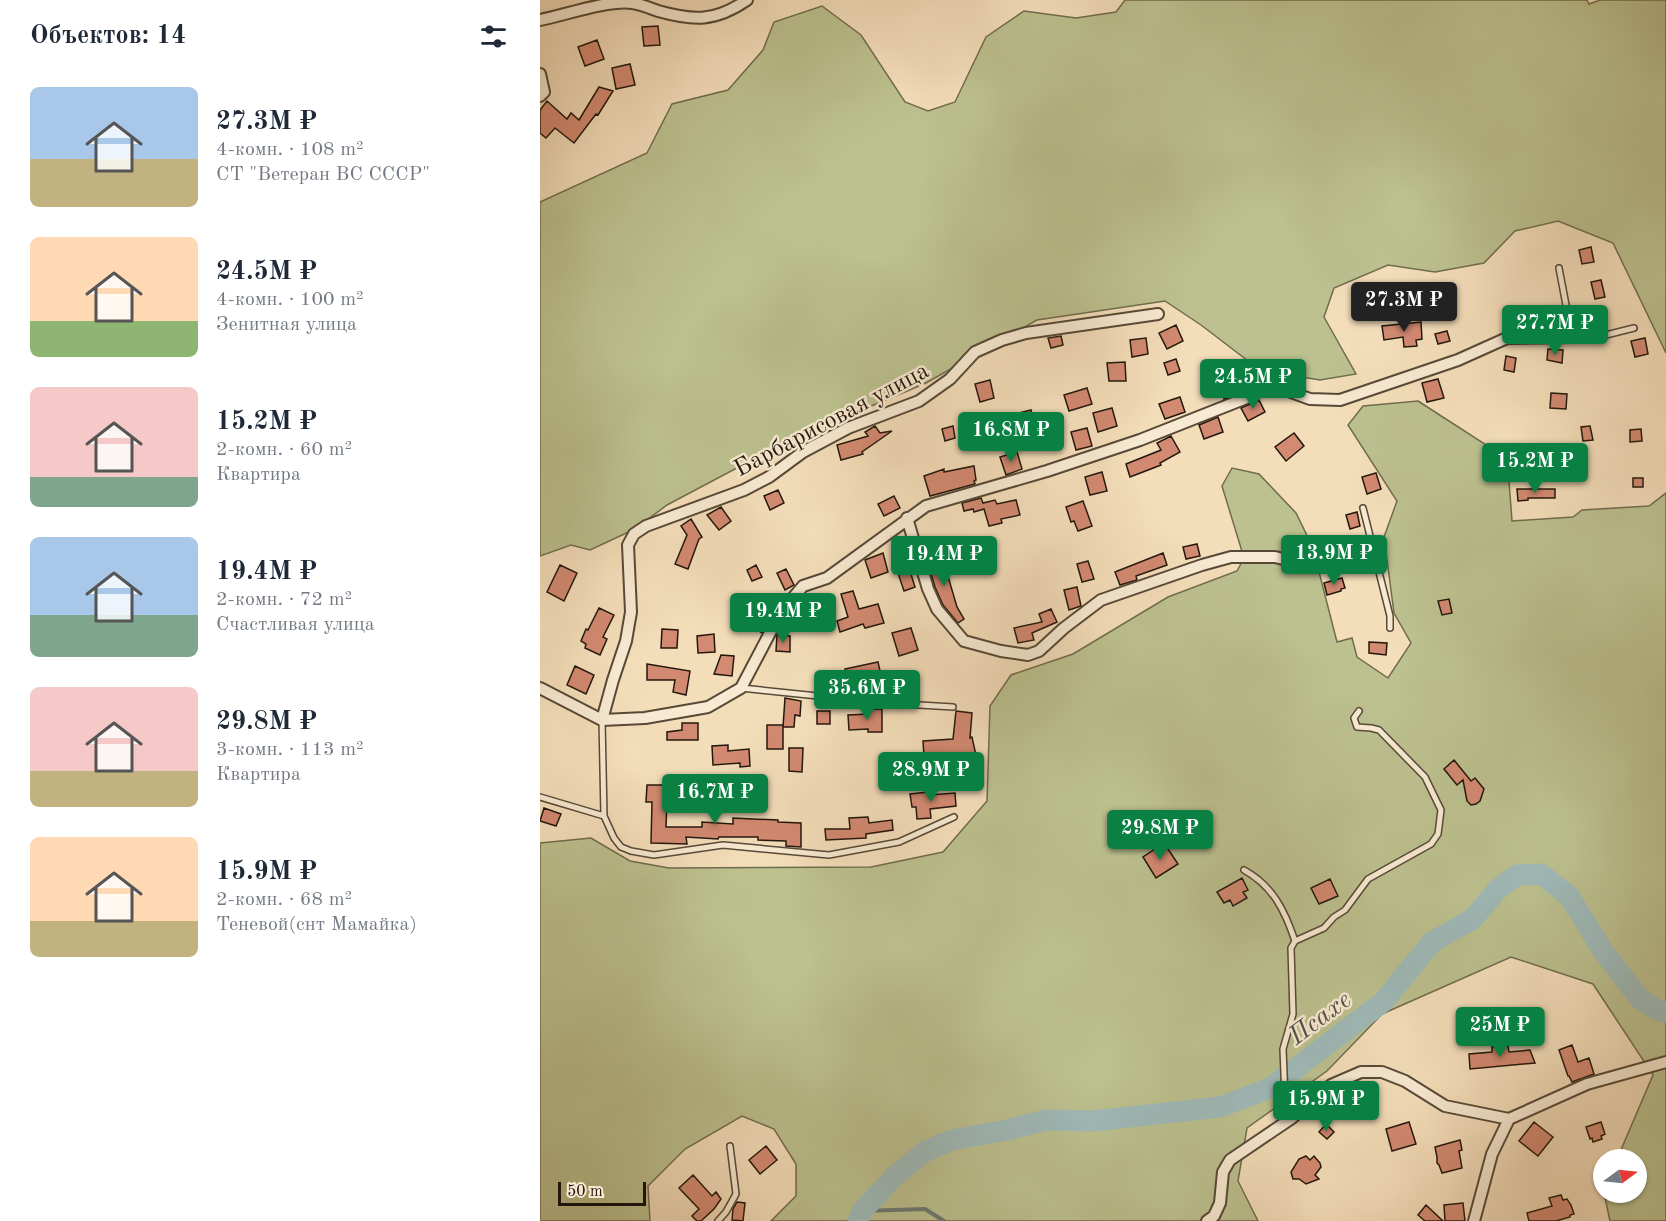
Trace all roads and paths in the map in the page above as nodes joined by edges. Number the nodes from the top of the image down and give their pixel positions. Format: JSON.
{"nodes":[{"id":1,"x":747,"y":0,"type":"edge"},
{"id":2,"x":540,"y":20,"type":"edge"},
{"id":3,"x":540,"y":74,"type":"edge"},
{"id":4,"x":540,"y":96,"type":"edge"},
{"id":5,"x":1559,"y":268,"type":"dead end"},
{"id":6,"x":1158,"y":314,"type":"dead end"},
{"id":7,"x":1634,"y":328,"type":"dead end"},
{"id":8,"x":1572,"y":337,"type":"junction"},
{"id":9,"x":1363,"y":508,"type":"dead end"},
{"id":10,"x":907,"y":518,"type":"junction"},
{"id":11,"x":1373,"y":549,"type":"junction"},
{"id":12,"x":1390,"y":628,"type":"dead end"},
{"id":13,"x":540,"y":688,"type":"edge"},
{"id":14,"x":741,"y":688,"type":"junction"},
{"id":15,"x":953,"y":707,"type":"dead end"},
{"id":16,"x":1359,"y":711,"type":"dead end"},
{"id":17,"x":603,"y":720,"type":"junction"},
{"id":18,"x":540,"y":797,"type":"edge"},
{"id":19,"x":604,"y":816,"type":"junction"},
{"id":20,"x":954,"y":817,"type":"dead end"},
{"id":21,"x":1244,"y":870,"type":"dead end"},
{"id":22,"x":1295,"y":941,"type":"junction"},
{"id":23,"x":1666,"y":1062,"type":"edge"},
{"id":24,"x":1509,"y":1119,"type":"junction"},
{"id":25,"x":1286,"y":1122,"type":"junction"},
{"id":26,"x":730,"y":1146,"type":"dead end"},
{"id":27,"x":718,"y":1221,"type":"edge"},
{"id":28,"x":1207,"y":1221,"type":"edge"},
{"id":29,"x":1474,"y":1221,"type":"edge"}],
"edges":[{"from":1,"to":2,"type":"street"},
{"from":3,"to":4,"type":"street"},
{"from":5,"to":8,"type":"lane"},
{"from":6,"to":17,"type":"street","name":"Барбарисовая улица"},
{"from":7,"to":8,"type":"lane"},
{"from":8,"to":10,"type":"street"},
{"from":9,"to":11,"type":"lane"},
{"from":10,"to":11,"type":"street"},
{"from":10,"to":14,"type":"street"},
{"from":11,"to":12,"type":"lane"},
{"from":13,"to":17,"type":"street"},
{"from":14,"to":15,"type":"lane"},
{"from":14,"to":17,"type":"street"},
{"from":16,"to":22,"type":"lane"},
{"from":17,"to":19,"type":"lane"},
{"from":18,"to":19,"type":"lane"},
{"from":19,"to":20,"type":"lane"},
{"from":21,"to":22,"type":"lane"},
{"from":22,"to":25,"type":"lane"},
{"from":23,"to":24,"type":"street"},
{"from":24,"to":25,"type":"street"},
{"from":24,"to":29,"type":"street"},
{"from":25,"to":28,"type":"street"},
{"from":26,"to":27,"type":"lane"}]}
